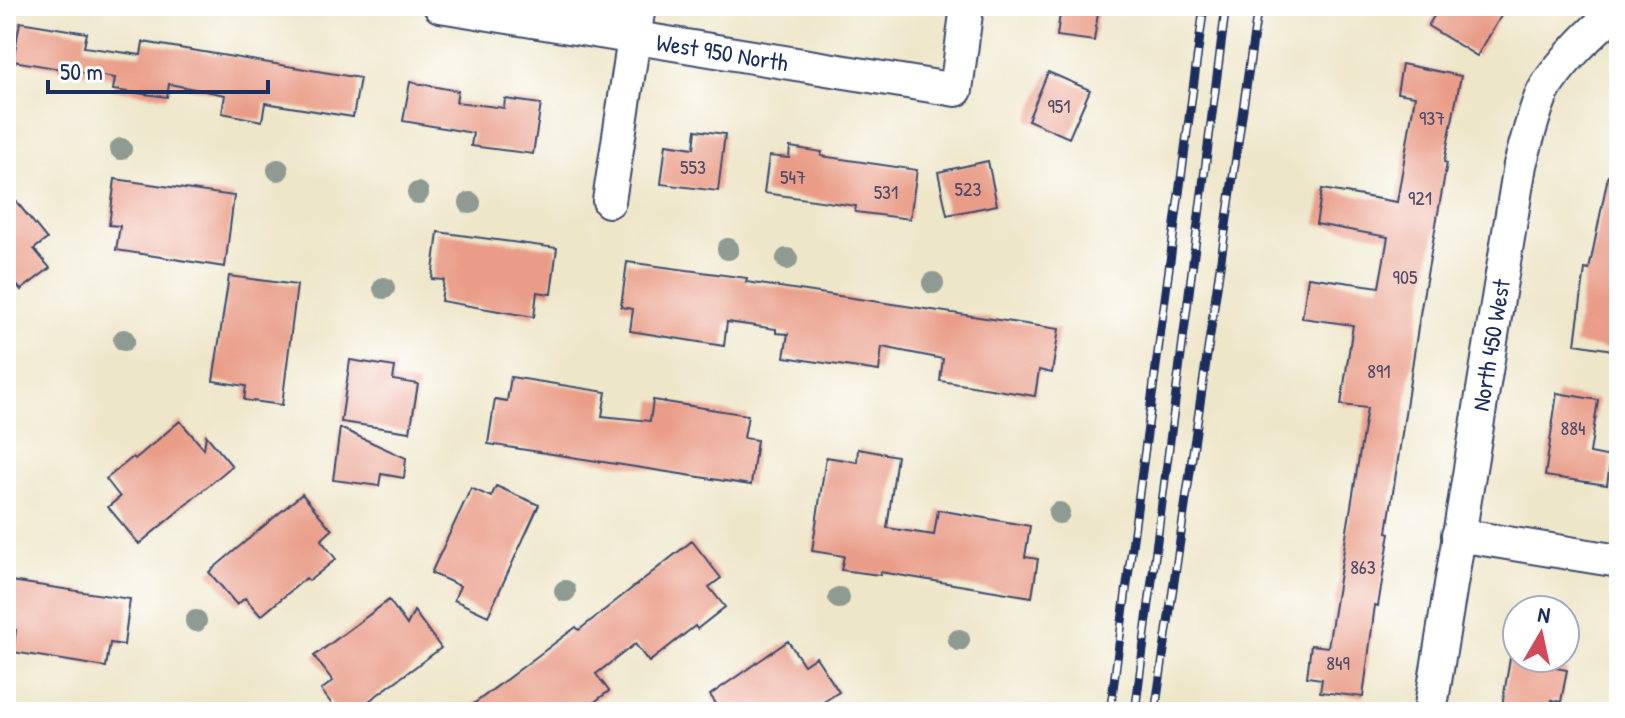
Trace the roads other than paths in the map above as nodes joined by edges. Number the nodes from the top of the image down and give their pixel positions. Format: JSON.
{"nodes":[{"id":1,"x":440,"y":6,"type":"edge"},
{"id":2,"x":639,"y":6,"type":"edge"},
{"id":3,"x":967,"y":6,"type":"edge"},
{"id":4,"x":1619,"y":11,"type":"edge"},
{"id":5,"x":634,"y":38,"type":"junction"},
{"id":6,"x":609,"y":201,"type":"dead end"},
{"id":7,"x":1458,"y":535,"type":"junction"},
{"id":8,"x":1619,"y":561,"type":"edge"},
{"id":9,"x":1430,"y":712,"type":"edge"}],
"edges":[{"from":1,"to":5,"type":"street","name":"West 950 North"},
{"from":2,"to":5,"type":"street"},
{"from":3,"to":5,"type":"street","name":"West 950 North"},
{"from":4,"to":7,"type":"street","name":"North 450 West"},
{"from":5,"to":6,"type":"street"},
{"from":7,"to":8,"type":"street"},
{"from":7,"to":9,"type":"street","name":"North 450 West"}]}
